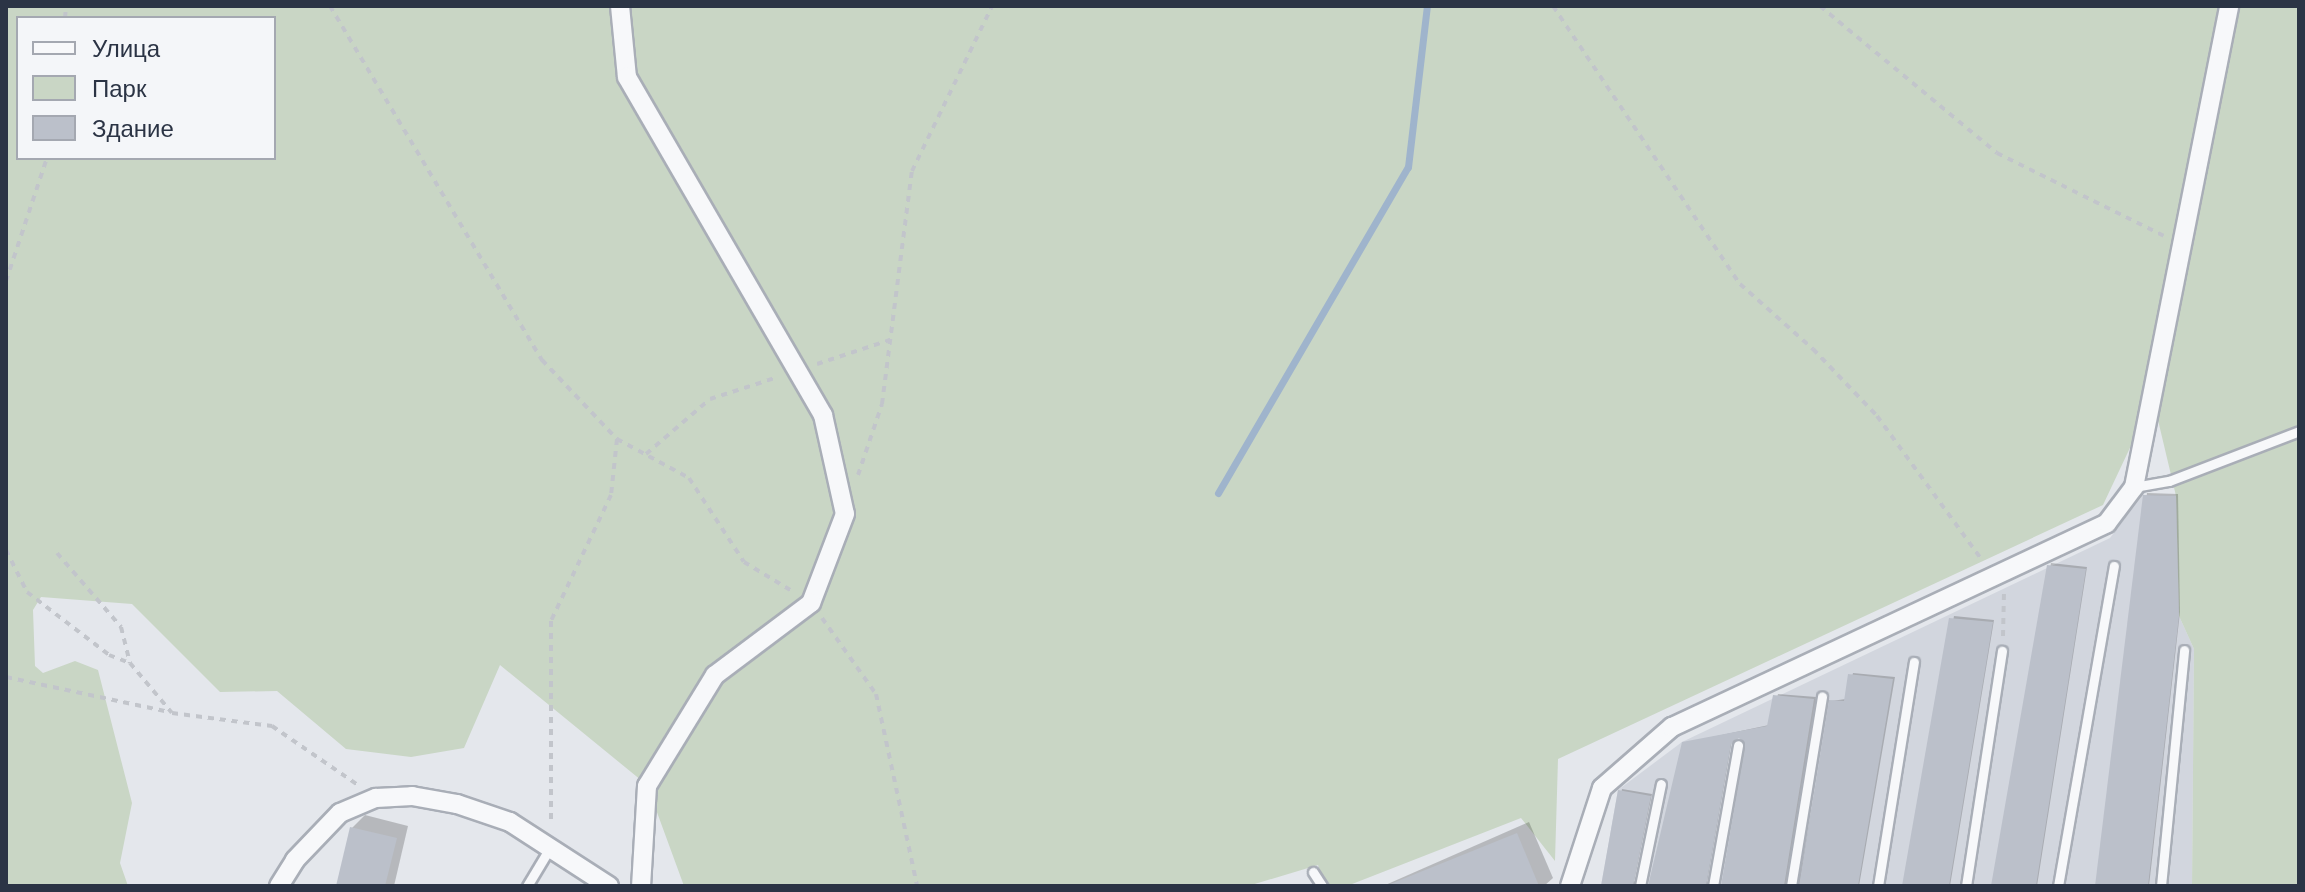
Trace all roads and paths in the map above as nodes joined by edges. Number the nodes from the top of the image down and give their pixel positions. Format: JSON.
{"nodes":[{"id":1,"x":330,"y":6,"type":"edge"},
{"id":2,"x":620,"y":6,"type":"edge"},
{"id":3,"x":992,"y":6,"type":"edge"},
{"id":4,"x":1553,"y":6,"type":"edge"},
{"id":5,"x":1820,"y":6,"type":"edge"},
{"id":6,"x":2229,"y":6,"type":"edge"},
{"id":7,"x":46,"y":160,"type":"edge"},
{"id":8,"x":2184,"y":246,"type":"junction"},
{"id":9,"x":6,"y":281,"type":"edge"},
{"id":10,"x":890,"y":340,"type":"junction"},
{"id":11,"x":798,"y":371,"type":"junction"},
{"id":12,"x":2299,"y":431,"type":"edge"},
{"id":13,"x":617,"y":439,"type":"junction"},
{"id":14,"x":645,"y":454,"type":"junction"},
{"id":15,"x":2134,"y":487,"type":"junction"},
{"id":16,"x":845,"y":514,"type":"junction"},
{"id":17,"x":6,"y":550,"type":"edge"},
{"id":18,"x":57,"y":553,"type":"dead end"},
{"id":19,"x":2114,"y":566,"type":"dead end"},
{"id":20,"x":1994,"y":576,"type":"junction"},
{"id":21,"x":811,"y":603,"type":"junction"},
{"id":22,"x":2184,"y":650,"type":"dead end"},
{"id":23,"x":2002,"y":651,"type":"joint"},
{"id":24,"x":1914,"y":662,"type":"dead end"},
{"id":25,"x":130,"y":663,"type":"junction"},
{"id":26,"x":6,"y":677,"type":"edge"},
{"id":27,"x":1822,"y":697,"type":"dead end"},
{"id":28,"x":172,"y":713,"type":"junction"},
{"id":29,"x":1738,"y":745,"type":"dead end"},
{"id":30,"x":1661,"y":784,"type":"dead end"},
{"id":31,"x":376,"y":798,"type":"junction"},
{"id":32,"x":551,"y":846,"type":"junction"},
{"id":33,"x":1313,"y":872,"type":"dead end"},
{"id":34,"x":279,"y":886,"type":"edge"},
{"id":35,"x":527,"y":886,"type":"edge"},
{"id":36,"x":609,"y":886,"type":"edge"},
{"id":37,"x":641,"y":886,"type":"edge"},
{"id":38,"x":917,"y":886,"type":"edge"},
{"id":39,"x":1322,"y":886,"type":"edge"},
{"id":40,"x":1570,"y":886,"type":"edge"},
{"id":41,"x":1640,"y":886,"type":"edge"},
{"id":42,"x":1713,"y":886,"type":"edge"},
{"id":43,"x":1791,"y":886,"type":"edge"},
{"id":44,"x":1878,"y":886,"type":"edge"},
{"id":45,"x":1966,"y":886,"type":"edge"},
{"id":46,"x":2058,"y":886,"type":"edge"},
{"id":47,"x":2161,"y":886,"type":"edge"}],
"edges":[{"from":1,"to":13,"type":"path"},
{"from":2,"to":11,"type":"street"},
{"from":3,"to":10,"type":"path"},
{"from":4,"to":20,"type":"path"},
{"from":5,"to":8,"type":"path"},
{"from":6,"to":8,"type":"street"},
{"from":7,"to":9,"type":"path"},
{"from":8,"to":15,"type":"street"},
{"from":10,"to":11,"type":"path"},
{"from":10,"to":16,"type":"path"},
{"from":11,"to":14,"type":"path"},
{"from":11,"to":16,"type":"street"},
{"from":12,"to":15,"type":"lane"},
{"from":13,"to":14,"type":"path"},
{"from":13,"to":32,"type":"path"},
{"from":14,"to":21,"type":"path"},
{"from":15,"to":20,"type":"street"},
{"from":16,"to":21,"type":"street"},
{"from":17,"to":25,"type":"path"},
{"from":18,"to":25,"type":"path"},
{"from":19,"to":46,"type":"lane"},
{"from":20,"to":23,"type":"path"},
{"from":20,"to":40,"type":"street"},
{"from":21,"to":37,"type":"street"},
{"from":21,"to":38,"type":"path"},
{"from":22,"to":47,"type":"lane"},
{"from":23,"to":45,"type":"lane"},
{"from":24,"to":44,"type":"lane"},
{"from":25,"to":28,"type":"path"},
{"from":26,"to":28,"type":"path"},
{"from":27,"to":43,"type":"lane"},
{"from":28,"to":31,"type":"path"},
{"from":29,"to":42,"type":"lane"},
{"from":30,"to":41,"type":"lane"},
{"from":31,"to":32,"type":"street"},
{"from":31,"to":34,"type":"street"},
{"from":32,"to":35,"type":"lane"},
{"from":32,"to":36,"type":"street"},
{"from":33,"to":39,"type":"lane"}]}
